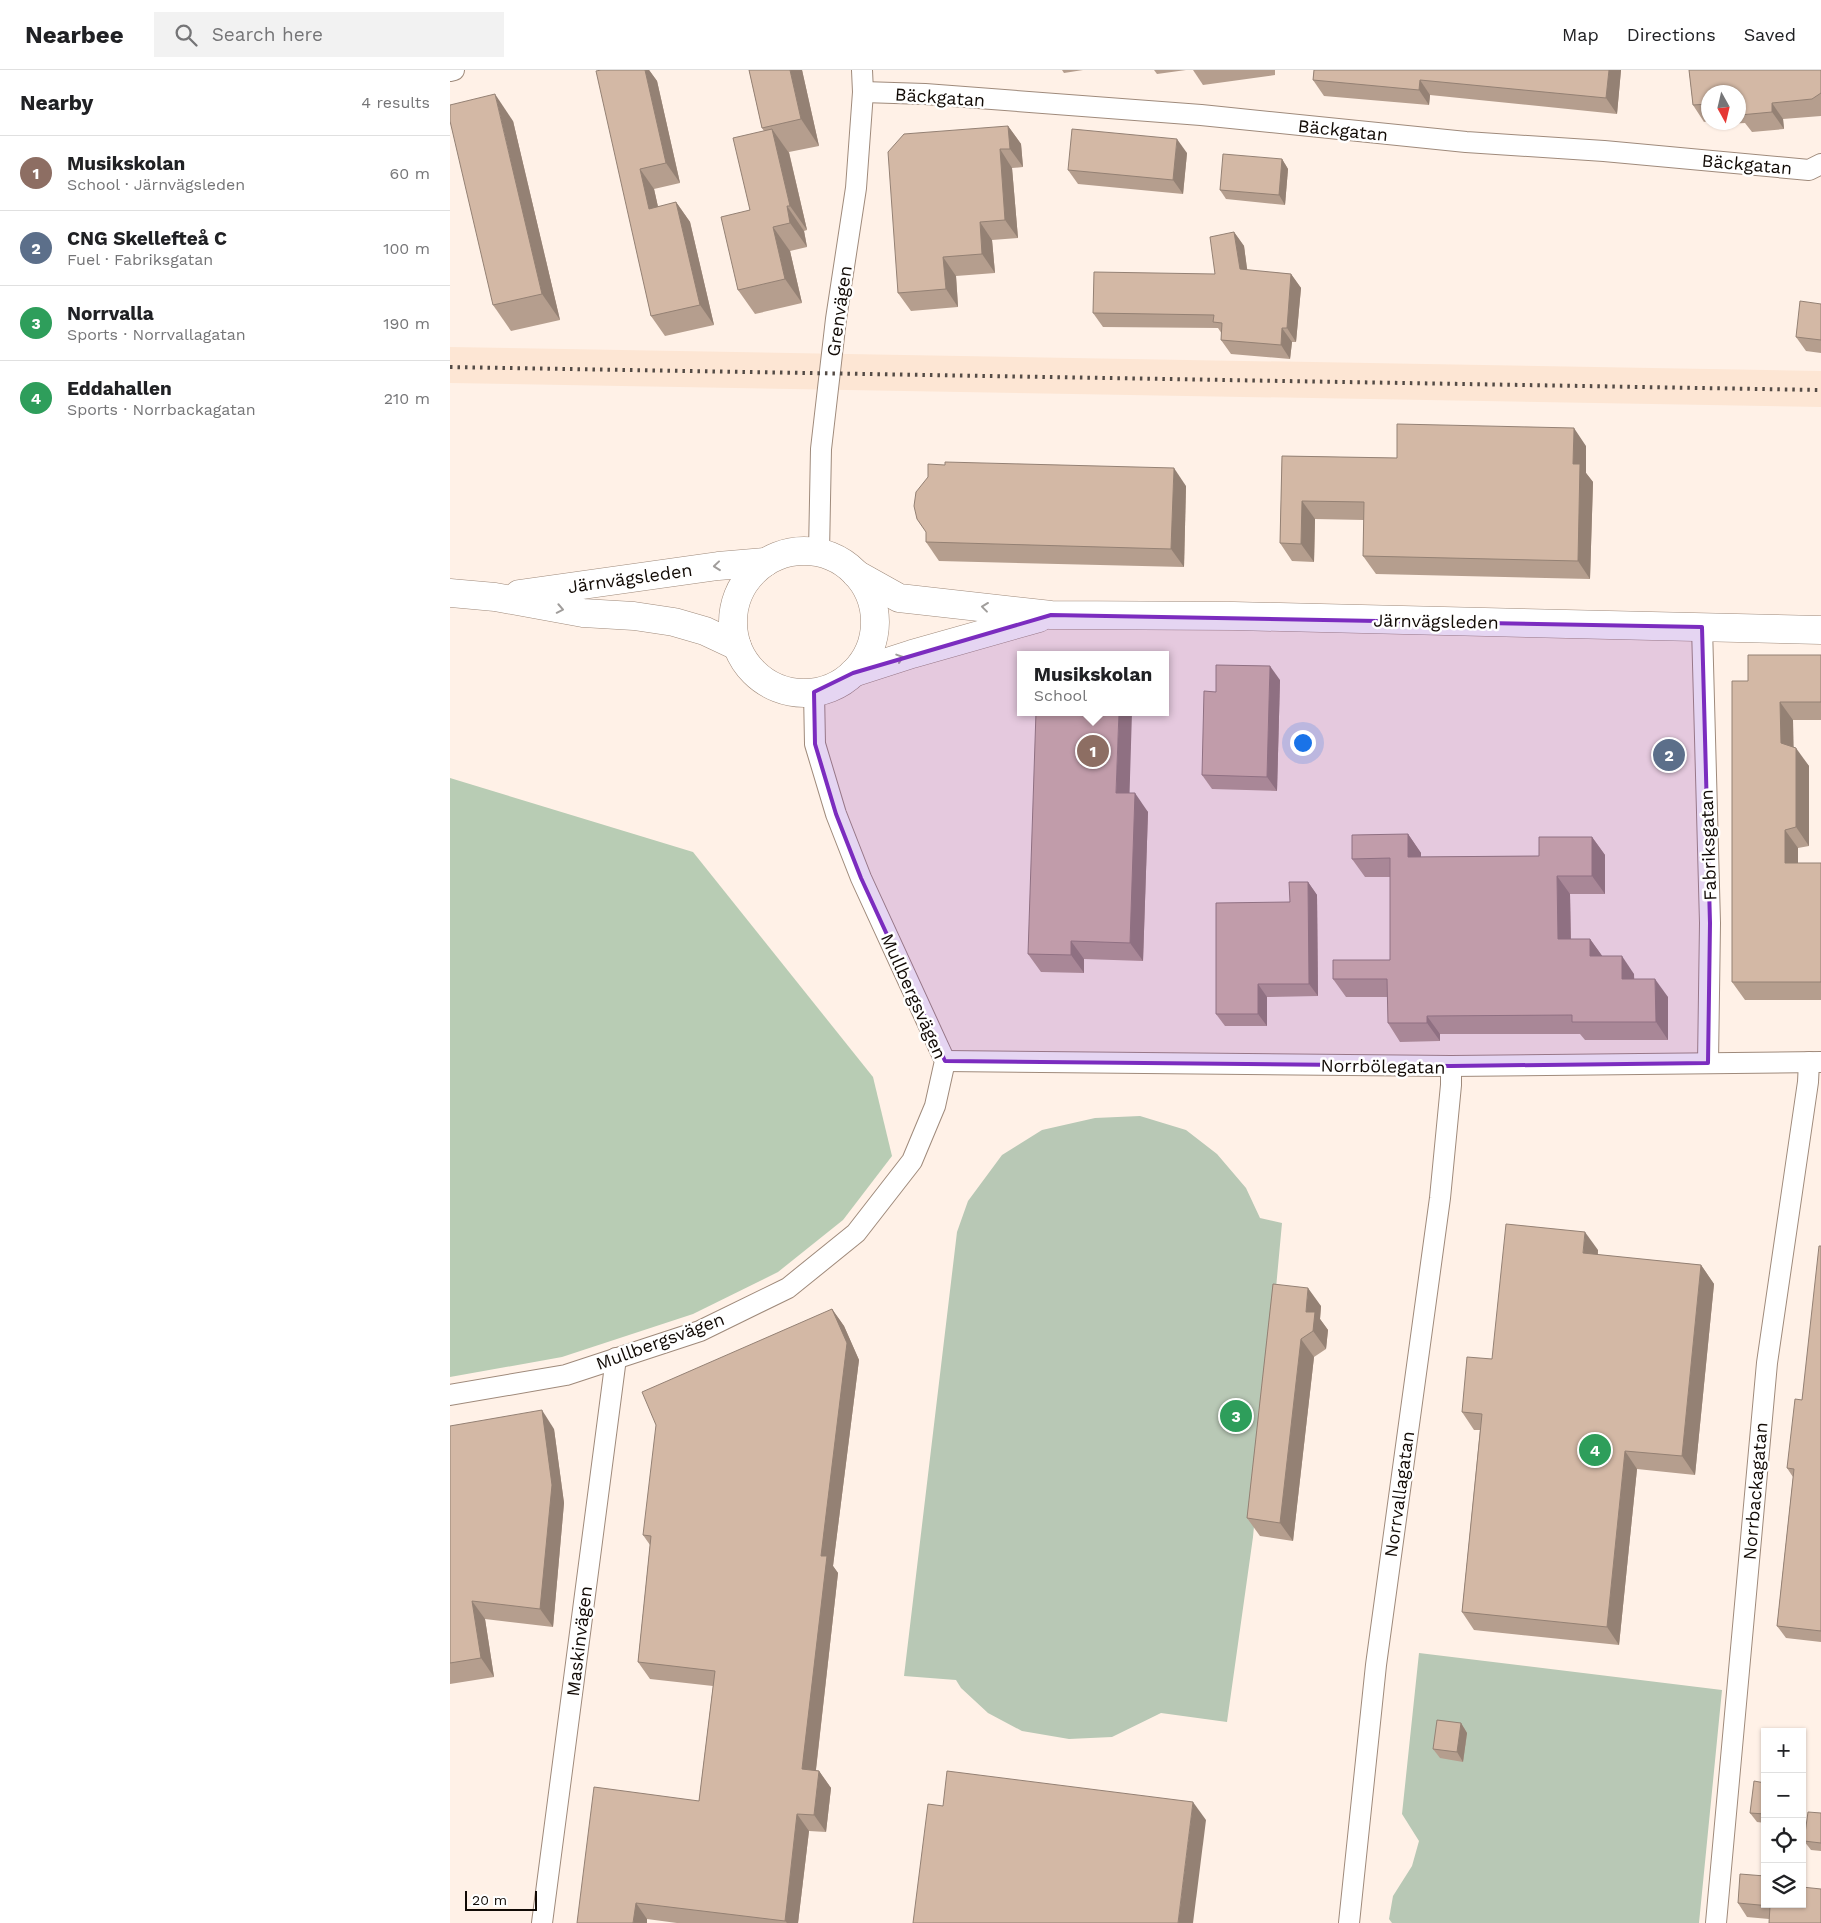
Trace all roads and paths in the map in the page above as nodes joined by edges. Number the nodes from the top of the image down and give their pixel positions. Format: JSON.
{"nodes":[{"id":1,"x":454,"y":70,"type":"edge"},
{"id":2,"x":862,"y":70,"type":"edge"},
{"id":3,"x":450,"y":71,"type":"edge"},
{"id":4,"x":864,"y":92,"type":"junction"},
{"id":5,"x":1821,"y":164,"type":"edge"},
{"id":6,"x":819,"y":552,"type":"junction"},
{"id":7,"x":766,"y":562,"type":"junction"},
{"id":8,"x":856,"y":574,"type":"junction"},
{"id":9,"x":450,"y":593,"type":"edge"},
{"id":10,"x":495,"y":597,"type":"junction"},
{"id":11,"x":1051,"y":615,"type":"junction"},
{"id":12,"x":1702,"y":627,"type":"junction"},
{"id":13,"x":1821,"y":630,"type":"edge"},
{"id":14,"x":737,"y":646,"type":"junction"},
{"id":15,"x":853,"y":673,"type":"junction"},
{"id":16,"x":814,"y":692,"type":"junction"},
{"id":17,"x":946,"y":1061,"type":"junction"},
{"id":18,"x":1815,"y":1062,"type":"edge"},
{"id":19,"x":1708,"y":1063,"type":"junction"},
{"id":20,"x":1451,"y":1066,"type":"junction"},
{"id":21,"x":616,"y":1358,"type":"junction"},
{"id":22,"x":450,"y":1395,"type":"edge"},
{"id":23,"x":542,"y":1923,"type":"edge"},
{"id":24,"x":1349,"y":1923,"type":"edge"},
{"id":25,"x":1716,"y":1923,"type":"edge"}],
"edges":[{"from":1,"to":3,"type":"street"},
{"from":2,"to":4,"type":"street","name":"Grenvägen"},
{"from":4,"to":5,"type":"street","name":"Bäckgatan"},
{"from":4,"to":6,"type":"street","name":"Grenvägen"},
{"from":6,"to":7,"type":"main road"},
{"from":6,"to":8,"type":"main road"},
{"from":7,"to":10,"type":"main road","name":"Järnvägsleden","one_way":true},
{"from":7,"to":14,"type":"main road"},
{"from":11,"to":8,"type":"main road","name":"Järnvägsleden","one_way":true},
{"from":8,"to":15,"type":"main road"},
{"from":9,"to":10,"type":"main road","name":"Järnvägsleden"},
{"from":10,"to":14,"type":"main road","name":"Järnvägsleden","one_way":true},
{"from":11,"to":12,"type":"main road","name":"Järnvägsleden"},
{"from":15,"to":11,"type":"main road","name":"Järnvägsleden","one_way":true},
{"from":12,"to":13,"type":"main road","name":"Järnvägsleden"},
{"from":12,"to":19,"type":"street","name":"Fabriksgatan"},
{"from":14,"to":16,"type":"main road"},
{"from":15,"to":16,"type":"main road"},
{"from":16,"to":17,"type":"street","name":"Mullbergsvägen"},
{"from":17,"to":20,"type":"street","name":"Norrbölegatan"},
{"from":17,"to":21,"type":"street","name":"Mullbergsvägen"},
{"from":18,"to":19,"type":"street","name":"Norrbölegatan"},
{"from":18,"to":25,"type":"street","name":"Norrbackagatan"},
{"from":19,"to":20,"type":"street","name":"Norrbölegatan"},
{"from":20,"to":24,"type":"street","name":"Norrvallagatan"},
{"from":21,"to":22,"type":"street","name":"Mullbergsvägen"},
{"from":21,"to":23,"type":"street","name":"Maskinvägen"}]}
